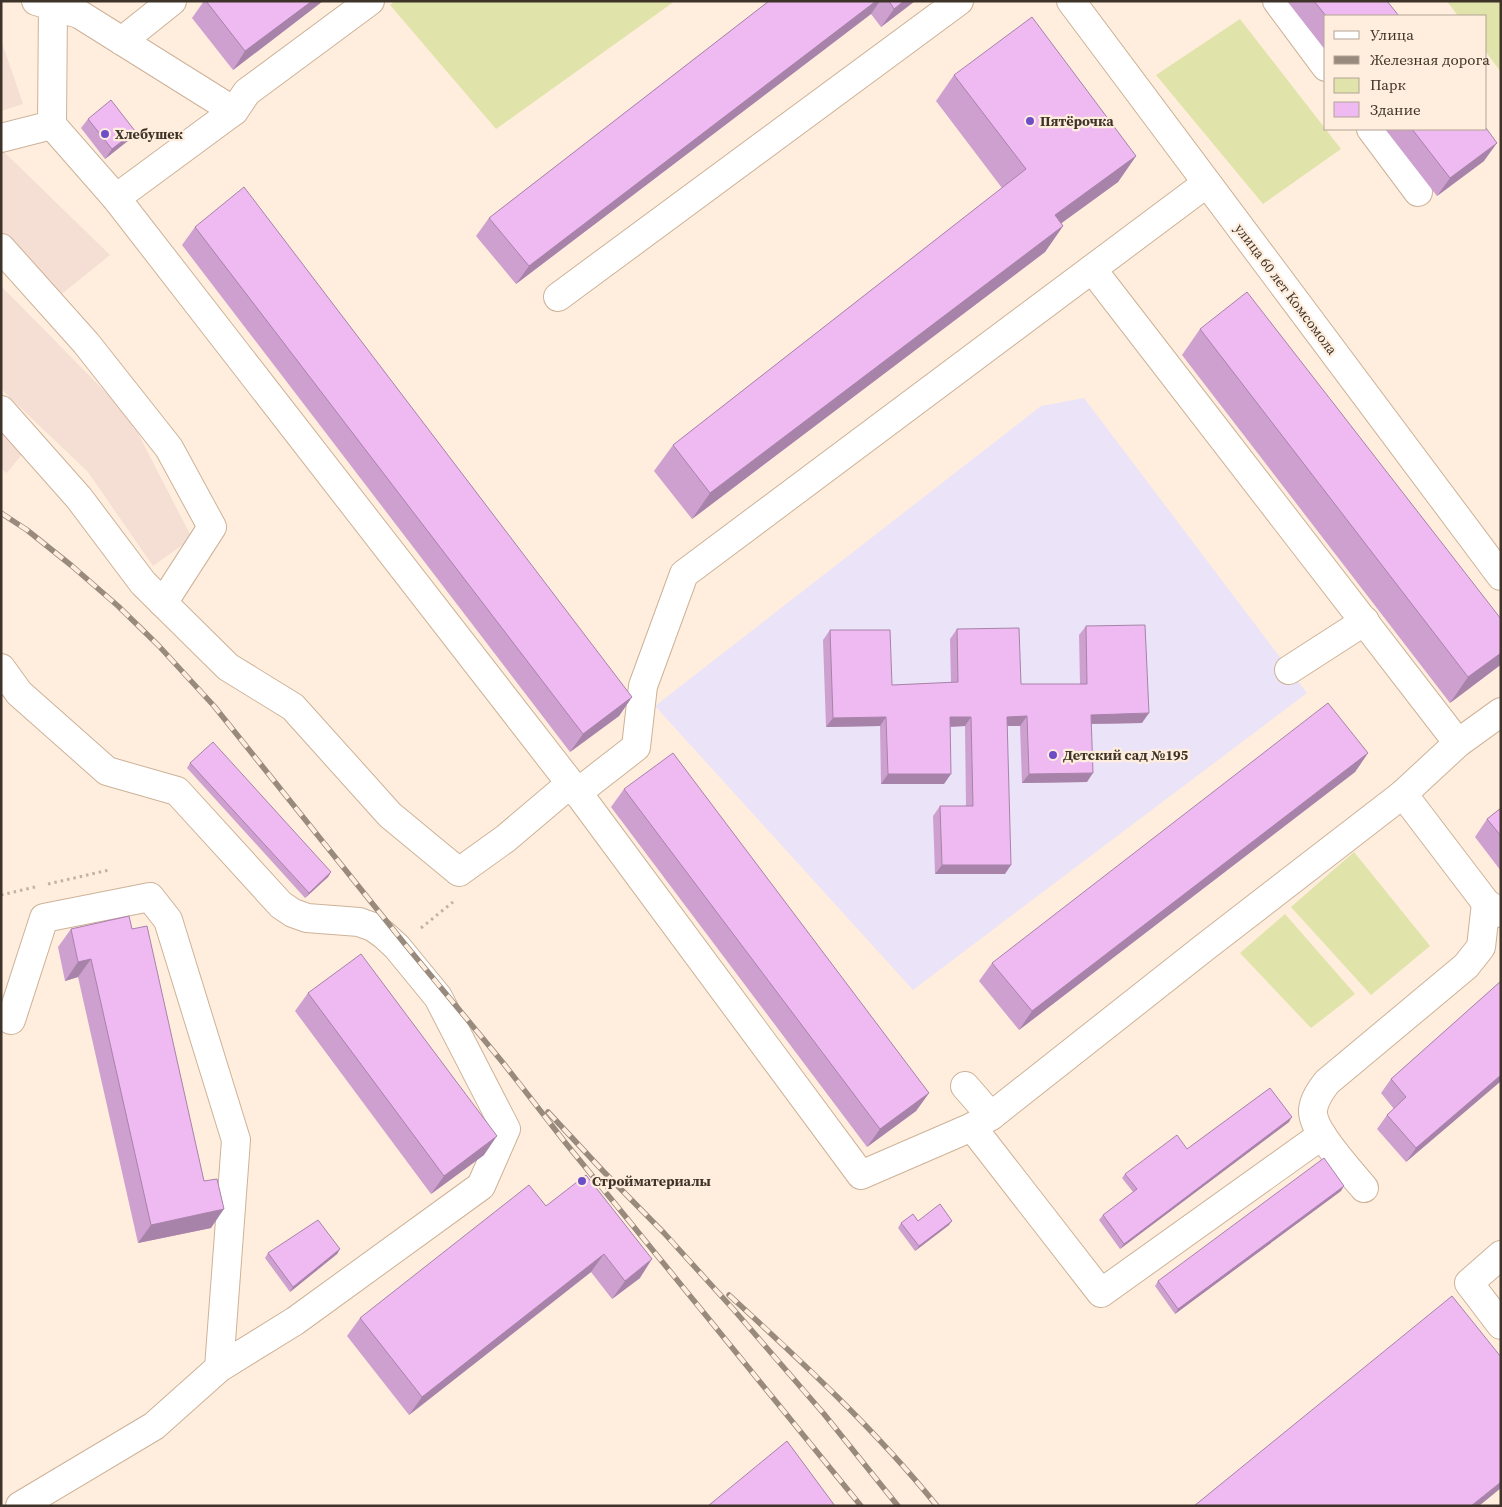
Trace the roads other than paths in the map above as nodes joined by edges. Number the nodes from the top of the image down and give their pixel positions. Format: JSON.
{"nodes":[{"id":1,"x":172,"y":1,"type":"edge"},
{"id":2,"x":370,"y":1,"type":"edge"},
{"id":3,"x":959,"y":1,"type":"edge"},
{"id":4,"x":1071,"y":1,"type":"edge"},
{"id":5,"x":1277,"y":1,"type":"edge"},
{"id":6,"x":45,"y":4,"type":"edge"},
{"id":7,"x":122,"y":41,"type":"junction"},
{"id":8,"x":1324,"y":64,"type":"edge"},
{"id":9,"x":234,"y":111,"type":"junction"},
{"id":10,"x":52,"y":125,"type":"junction"},
{"id":11,"x":1372,"y":130,"type":"edge"},
{"id":12,"x":1,"y":138,"type":"edge"},
{"id":13,"x":1207,"y":183,"type":"junction"},
{"id":14,"x":1418,"y":192,"type":"dead end"},
{"id":15,"x":116,"y":198,"type":"junction"},
{"id":16,"x":1,"y":248,"type":"edge"},
{"id":17,"x":1092,"y":269,"type":"junction"},
{"id":18,"x":558,"y":297,"type":"dead end"},
{"id":19,"x":1,"y":410,"type":"edge"},
{"id":20,"x":1501,"y":576,"type":"edge"},
{"id":21,"x":163,"y":603,"type":"junction"},
{"id":22,"x":1365,"y":621,"type":"junction"},
{"id":23,"x":1,"y":668,"type":"edge"},
{"id":24,"x":1289,"y":670,"type":"dead end"},
{"id":25,"x":1501,"y":712,"type":"edge"},
{"id":26,"x":1458,"y":743,"type":"junction"},
{"id":27,"x":574,"y":788,"type":"junction"},
{"id":28,"x":1403,"y":794,"type":"junction"},
{"id":29,"x":1493,"y":908,"type":"edge"},
{"id":30,"x":11,"y":1020,"type":"dead end"},
{"id":31,"x":965,"y":1086,"type":"dead end"},
{"id":32,"x":982,"y":1121,"type":"junction"},
{"id":33,"x":1322,"y":1135,"type":"junction"},
{"id":34,"x":1364,"y":1188,"type":"dead end"},
{"id":35,"x":1501,"y":1255,"type":"edge"},
{"id":36,"x":1501,"y":1326,"type":"edge"},
{"id":37,"x":219,"y":1368,"type":"junction"},
{"id":38,"x":20,"y":1506,"type":"edge"}],
"edges":[{"from":1,"to":7,"type":"street"},
{"from":2,"to":9,"type":"street"},
{"from":3,"to":18,"type":"street"},
{"from":4,"to":13,"type":"street","name":"улица 60 лет Комсомола"},
{"from":5,"to":8,"type":"street"},
{"from":6,"to":7,"type":"street"},
{"from":6,"to":10,"type":"street"},
{"from":7,"to":9,"type":"street"},
{"from":9,"to":15,"type":"street"},
{"from":10,"to":12,"type":"street"},
{"from":10,"to":15,"type":"street"},
{"from":11,"to":14,"type":"street"},
{"from":13,"to":17,"type":"street"},
{"from":13,"to":20,"type":"street","name":"улица 60 лет Комсомола"},
{"from":15,"to":27,"type":"street"},
{"from":16,"to":21,"type":"street"},
{"from":17,"to":22,"type":"street"},
{"from":17,"to":27,"type":"street"},
{"from":19,"to":21,"type":"street"},
{"from":21,"to":27,"type":"street"},
{"from":22,"to":24,"type":"street"},
{"from":22,"to":26,"type":"street"},
{"from":23,"to":37,"type":"street"},
{"from":25,"to":26,"type":"street"},
{"from":26,"to":28,"type":"street"},
{"from":27,"to":32,"type":"street"},
{"from":28,"to":29,"type":"street"},
{"from":28,"to":32,"type":"street"},
{"from":29,"to":33,"type":"street"},
{"from":30,"to":37,"type":"street"},
{"from":31,"to":32,"type":"street"},
{"from":32,"to":33,"type":"street"},
{"from":33,"to":34,"type":"street"},
{"from":35,"to":36,"type":"street"},
{"from":37,"to":38,"type":"street"}]}
